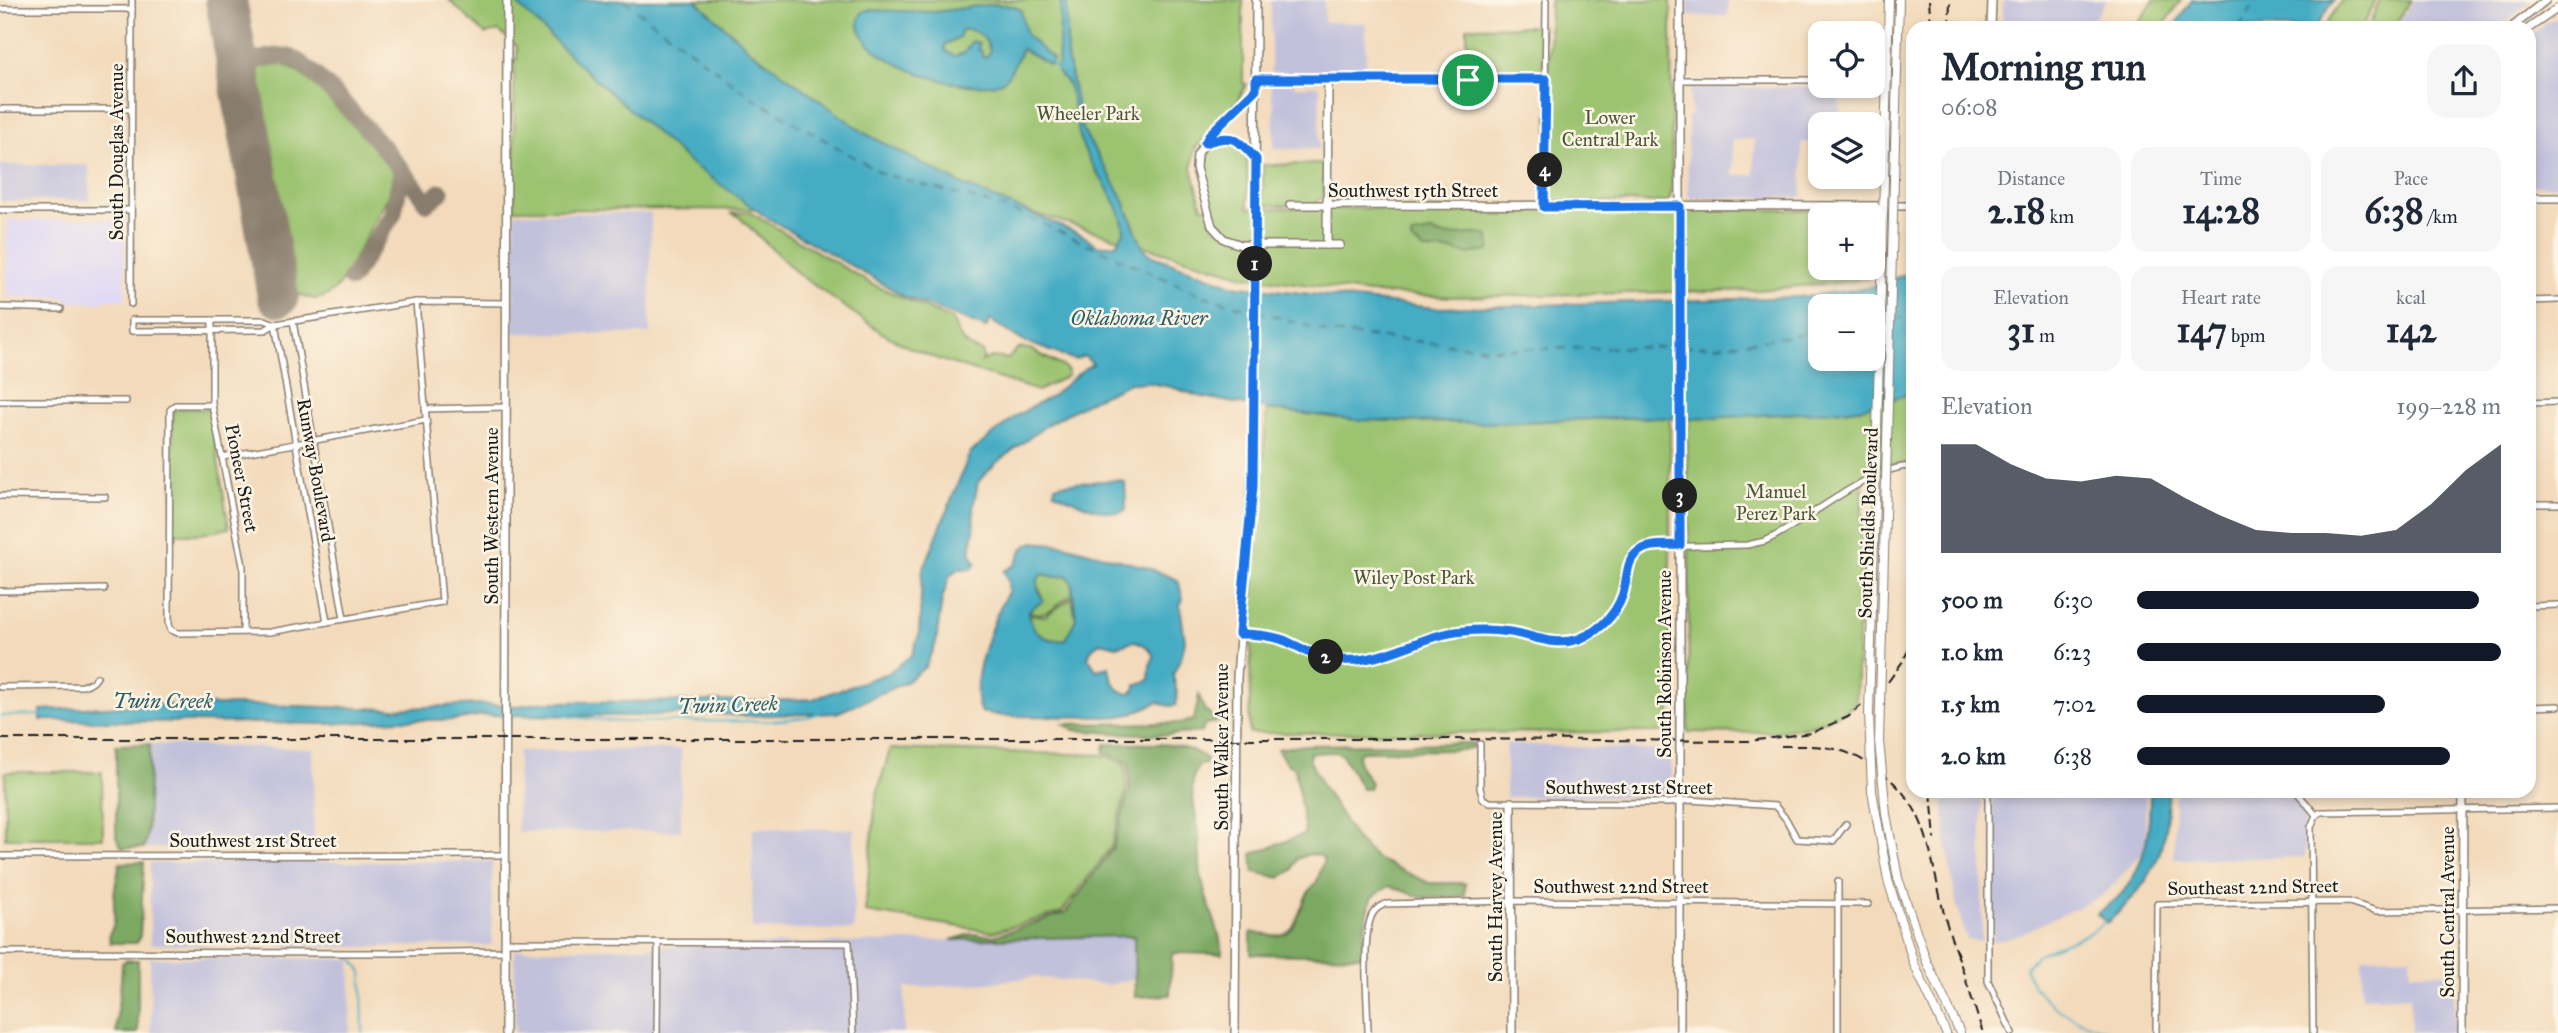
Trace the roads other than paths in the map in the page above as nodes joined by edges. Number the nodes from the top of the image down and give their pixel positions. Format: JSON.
{"nodes":[{"id":1,"x":132,"y":0,"type":"edge"},
{"id":2,"x":507,"y":0,"type":"edge"},
{"id":3,"x":1256,"y":0,"type":"edge"},
{"id":4,"x":1546,"y":0,"type":"edge"},
{"id":5,"x":1681,"y":0,"type":"edge"},
{"id":6,"x":1889,"y":0,"type":"edge"},
{"id":7,"x":1899,"y":0,"type":"edge"},
{"id":8,"x":1992,"y":0,"type":"edge"},
{"id":9,"x":2546,"y":0,"type":"edge"},
{"id":10,"x":2558,"y":8,"type":"edge"},
{"id":11,"x":0,"y":9,"type":"edge"},
{"id":12,"x":132,"y":9,"type":"junction"},
{"id":13,"x":1991,"y":21,"type":"edge"},
{"id":14,"x":2520,"y":21,"type":"edge"},
{"id":15,"x":2536,"y":23,"type":"edge"},
{"id":16,"x":1256,"y":79,"type":"junction"},
{"id":17,"x":1328,"y":79,"type":"junction"},
{"id":18,"x":1546,"y":79,"type":"junction"},
{"id":19,"x":1680,"y":80,"type":"junction"},
{"id":20,"x":1808,"y":80,"type":"edge"},
{"id":21,"x":1256,"y":89,"type":"junction"},
{"id":22,"x":0,"y":109,"type":"edge"},
{"id":23,"x":131,"y":109,"type":"junction"},
{"id":24,"x":1205,"y":143,"type":"junction"},
{"id":25,"x":1256,"y":159,"type":"junction"},
{"id":26,"x":2536,"y":198,"type":"edge"},
{"id":27,"x":2558,"y":198,"type":"edge"},
{"id":28,"x":1290,"y":205,"type":"dead end"},
{"id":29,"x":1328,"y":205,"type":"junction"},
{"id":30,"x":1680,"y":206,"type":"junction"},
{"id":31,"x":1906,"y":206,"type":"edge"},
{"id":32,"x":1544,"y":207,"type":"junction"},
{"id":33,"x":0,"y":210,"type":"edge"},
{"id":34,"x":131,"y":210,"type":"junction"},
{"id":35,"x":1340,"y":244,"type":"dead end"},
{"id":36,"x":1328,"y":245,"type":"junction"},
{"id":37,"x":2558,"y":300,"type":"edge"},
{"id":38,"x":2536,"y":301,"type":"edge"},
{"id":39,"x":416,"y":302,"type":"junction"},
{"id":40,"x":507,"y":303,"type":"junction"},
{"id":41,"x":131,"y":304,"type":"dead end"},
{"id":42,"x":0,"y":307,"type":"edge"},
{"id":43,"x":61,"y":309,"type":"dead end"},
{"id":44,"x":212,"y":320,"type":"junction"},
{"id":45,"x":239,"y":320,"type":"junction"},
{"id":46,"x":293,"y":321,"type":"junction"},
{"id":47,"x":275,"y":324,"type":"junction"},
{"id":48,"x":212,"y":330,"type":"junction"},
{"id":49,"x":240,"y":330,"type":"junction"},
{"id":50,"x":0,"y":401,"type":"edge"},
{"id":51,"x":127,"y":401,"type":"dead end"},
{"id":52,"x":2536,"y":402,"type":"edge"},
{"id":53,"x":2558,"y":402,"type":"edge"},
{"id":54,"x":212,"y":405,"type":"junction"},
{"id":55,"x":506,"y":407,"type":"junction"},
{"id":56,"x":425,"y":409,"type":"junction"},
{"id":57,"x":426,"y":420,"type":"junction"},
{"id":58,"x":313,"y":440,"type":"junction"},
{"id":59,"x":295,"y":443,"type":"junction"},
{"id":60,"x":223,"y":457,"type":"junction"},
{"id":61,"x":1906,"y":467,"type":"edge"},
{"id":62,"x":0,"y":496,"type":"edge"},
{"id":63,"x":105,"y":497,"type":"dead end"},
{"id":64,"x":2536,"y":504,"type":"edge"},
{"id":65,"x":2558,"y":504,"type":"edge"},
{"id":66,"x":1680,"y":545,"type":"junction"},
{"id":67,"x":104,"y":589,"type":"dead end"},
{"id":68,"x":0,"y":591,"type":"edge"},
{"id":69,"x":2558,"y":605,"type":"edge"},
{"id":70,"x":2536,"y":606,"type":"edge"},
{"id":71,"x":344,"y":619,"type":"junction"},
{"id":72,"x":327,"y":622,"type":"junction"},
{"id":73,"x":243,"y":632,"type":"junction"},
{"id":74,"x":1239,"y":634,"type":"junction"},
{"id":75,"x":97,"y":677,"type":"dead end"},
{"id":76,"x":0,"y":687,"type":"edge"},
{"id":77,"x":2558,"y":706,"type":"edge"},
{"id":78,"x":2536,"y":707,"type":"edge"},
{"id":79,"x":1480,"y":744,"type":"dead end"},
{"id":80,"x":1988,"y":798,"type":"edge"},
{"id":81,"x":2302,"y":798,"type":"edge"},
{"id":82,"x":2463,"y":798,"type":"edge"},
{"id":83,"x":1511,"y":802,"type":"junction"},
{"id":84,"x":1680,"y":802,"type":"junction"},
{"id":85,"x":2558,"y":807,"type":"edge"},
{"id":86,"x":2463,"y":809,"type":"junction"},
{"id":87,"x":2316,"y":815,"type":"junction"},
{"id":88,"x":1846,"y":824,"type":"dead end"},
{"id":89,"x":506,"y":855,"type":"junction"},
{"id":90,"x":0,"y":856,"type":"edge"},
{"id":91,"x":1838,"y":882,"type":"dead end"},
{"id":92,"x":1512,"y":901,"type":"junction"},
{"id":93,"x":1680,"y":902,"type":"junction"},
{"id":94,"x":2312,"y":902,"type":"junction"},
{"id":95,"x":1839,"y":903,"type":"junction"},
{"id":96,"x":1868,"y":904,"type":"dead end"},
{"id":97,"x":2558,"y":908,"type":"edge"},
{"id":98,"x":2463,"y":909,"type":"junction"},
{"id":99,"x":658,"y":943,"type":"junction"},
{"id":100,"x":506,"y":946,"type":"junction"},
{"id":101,"x":0,"y":952,"type":"edge"},
{"id":102,"x":505,"y":1033,"type":"edge"},
{"id":103,"x":657,"y":1033,"type":"edge"},
{"id":104,"x":853,"y":1033,"type":"edge"},
{"id":105,"x":1236,"y":1033,"type":"edge"},
{"id":106,"x":1368,"y":1033,"type":"edge"},
{"id":107,"x":1512,"y":1033,"type":"edge"},
{"id":108,"x":1680,"y":1033,"type":"edge"},
{"id":109,"x":1838,"y":1033,"type":"edge"},
{"id":110,"x":1946,"y":1033,"type":"edge"},
{"id":111,"x":1960,"y":1033,"type":"edge"},
{"id":112,"x":2012,"y":1033,"type":"edge"},
{"id":113,"x":2156,"y":1033,"type":"edge"},
{"id":114,"x":2313,"y":1033,"type":"edge"},
{"id":115,"x":2462,"y":1033,"type":"edge"}],
"edges":[{"from":1,"to":12,"type":"street","name":"South Douglas Avenue"},
{"from":2,"to":40,"type":"main road","name":"South Western Avenue"},
{"from":3,"to":16,"type":"main road","name":"South Walker Avenue"},
{"from":4,"to":18,"type":"street"},
{"from":5,"to":19,"type":"main road","name":"South Robinson Avenue"},
{"from":6,"to":110,"type":"main road","name":"South Shields Boulevard","bridge":true},
{"from":7,"to":111,"type":"main road","name":"South Shields Boulevard","bridge":true},
{"from":8,"to":13,"type":"main road"},
{"from":9,"to":14,"type":"main road"},
{"from":10,"to":15,"type":"main road"},
{"from":11,"to":12,"type":"street"},
{"from":12,"to":23,"type":"street","name":"South Douglas Avenue"},
{"from":16,"to":17,"type":"street"},
{"from":16,"to":21,"type":"main road","name":"South Walker Avenue"},
{"from":17,"to":18,"type":"street"},
{"from":17,"to":29,"type":"main road"},
{"from":18,"to":32,"type":"street"},
{"from":19,"to":20,"type":"street"},
{"from":19,"to":30,"type":"main road","name":"South Robinson Avenue"},
{"from":21,"to":24,"type":"main road"},
{"from":21,"to":25,"type":"main road","name":"South Walker Avenue"},
{"from":22,"to":23,"type":"street"},
{"from":23,"to":34,"type":"street","name":"South Douglas Avenue"},
{"from":24,"to":25,"type":"main road"},
{"from":24,"to":36,"type":"main road"},
{"from":25,"to":74,"type":"main road","name":"South Walker Avenue","bridge":true},
{"from":26,"to":27,"type":"main road"},
{"from":28,"to":29,"type":"main road","name":"Southwest 15th Street"},
{"from":29,"to":32,"type":"main road","name":"Southwest 15th Street"},
{"from":29,"to":36,"type":"main road"},
{"from":30,"to":31,"type":"main road","name":"Southwest 15th Street"},
{"from":30,"to":32,"type":"main road","name":"Southwest 15th Street"},
{"from":30,"to":66,"type":"main road","name":"South Robinson Avenue"},
{"from":33,"to":34,"type":"street"},
{"from":34,"to":41,"type":"street","name":"South Douglas Avenue"},
{"from":35,"to":36,"type":"main road"},
{"from":37,"to":38,"type":"street"},
{"from":39,"to":40,"type":"street"},
{"from":39,"to":46,"type":"street"},
{"from":39,"to":56,"type":"street"},
{"from":40,"to":55,"type":"main road","name":"South Western Avenue"},
{"from":42,"to":43,"type":"street"},
{"from":44,"to":45,"type":"street"},
{"from":44,"to":48,"type":"street","name":"Pioneer Street"},
{"from":44,"to":48,"type":"street"},
{"from":45,"to":47,"type":"street"},
{"from":45,"to":49,"type":"street"},
{"from":46,"to":47,"type":"street"},
{"from":46,"to":58,"type":"street","name":"Runway Boulevard"},
{"from":47,"to":49,"type":"street"},
{"from":47,"to":59,"type":"street","name":"Runway Boulevard"},
{"from":48,"to":49,"type":"street"},
{"from":48,"to":54,"type":"street","name":"Pioneer Street"},
{"from":50,"to":51,"type":"street"},
{"from":52,"to":53,"type":"street"},
{"from":54,"to":60,"type":"street","name":"Pioneer Street"},
{"from":54,"to":73,"type":"street"},
{"from":55,"to":56,"type":"street"},
{"from":55,"to":89,"type":"main road","name":"South Western Avenue"},
{"from":56,"to":57,"type":"street"},
{"from":57,"to":58,"type":"street"},
{"from":57,"to":71,"type":"street"},
{"from":58,"to":59,"type":"street"},
{"from":58,"to":71,"type":"street","name":"Runway Boulevard"},
{"from":59,"to":60,"type":"street"},
{"from":59,"to":72,"type":"street","name":"Runway Boulevard"},
{"from":60,"to":73,"type":"street","name":"Pioneer Street"},
{"from":61,"to":66,"type":"street"},
{"from":62,"to":63,"type":"street"},
{"from":64,"to":65,"type":"street"},
{"from":66,"to":74,"type":"street"},
{"from":66,"to":84,"type":"main road","name":"South Robinson Avenue"},
{"from":67,"to":68,"type":"street"},
{"from":69,"to":70,"type":"street"},
{"from":71,"to":72,"type":"street"},
{"from":72,"to":73,"type":"street"},
{"from":74,"to":105,"type":"main road","name":"South Walker Avenue"},
{"from":75,"to":76,"type":"street"},
{"from":77,"to":78,"type":"street"},
{"from":79,"to":83,"type":"street","name":"South Harvey Avenue"},
{"from":80,"to":112,"type":"street"},
{"from":81,"to":87,"type":"street"},
{"from":82,"to":86,"type":"main road","name":"South Central Avenue"},
{"from":83,"to":84,"type":"street","name":"Southwest 21st Street"},
{"from":83,"to":92,"type":"main road","name":"South Harvey Avenue"},
{"from":84,"to":88,"type":"street","name":"Southwest 21st Street"},
{"from":84,"to":93,"type":"main road","name":"South Robinson Avenue"},
{"from":85,"to":86,"type":"street"},
{"from":86,"to":87,"type":"street"},
{"from":86,"to":98,"type":"main road","name":"South Central Avenue"},
{"from":87,"to":94,"type":"street"},
{"from":89,"to":90,"type":"street","name":"Southwest 21st Street"},
{"from":89,"to":100,"type":"main road","name":"South Western Avenue"},
{"from":91,"to":95,"type":"street"},
{"from":92,"to":93,"type":"street","name":"Southwest 22nd Street"},
{"from":92,"to":106,"type":"street","name":"Southwest 22nd Street"},
{"from":92,"to":107,"type":"main road","name":"South Harvey Avenue"},
{"from":93,"to":95,"type":"street","name":"Southwest 22nd Street"},
{"from":93,"to":108,"type":"main road","name":"South Robinson Avenue"},
{"from":94,"to":98,"type":"street","name":"Southeast 22nd Street"},
{"from":94,"to":113,"type":"street","name":"Southeast 22nd Street"},
{"from":94,"to":114,"type":"street"},
{"from":95,"to":96,"type":"street","name":"Southwest 22nd Street"},
{"from":95,"to":109,"type":"street"},
{"from":97,"to":98,"type":"street","name":"Southeast 22nd Street"},
{"from":98,"to":115,"type":"main road","name":"South Central Avenue"},
{"from":99,"to":100,"type":"street","name":"Southwest 22nd Street"},
{"from":99,"to":103,"type":"street"},
{"from":99,"to":104,"type":"street","name":"Southwest 22nd Street"},
{"from":100,"to":101,"type":"street","name":"Southwest 22nd Street"},
{"from":100,"to":102,"type":"main road","name":"South Western Avenue"}]}
